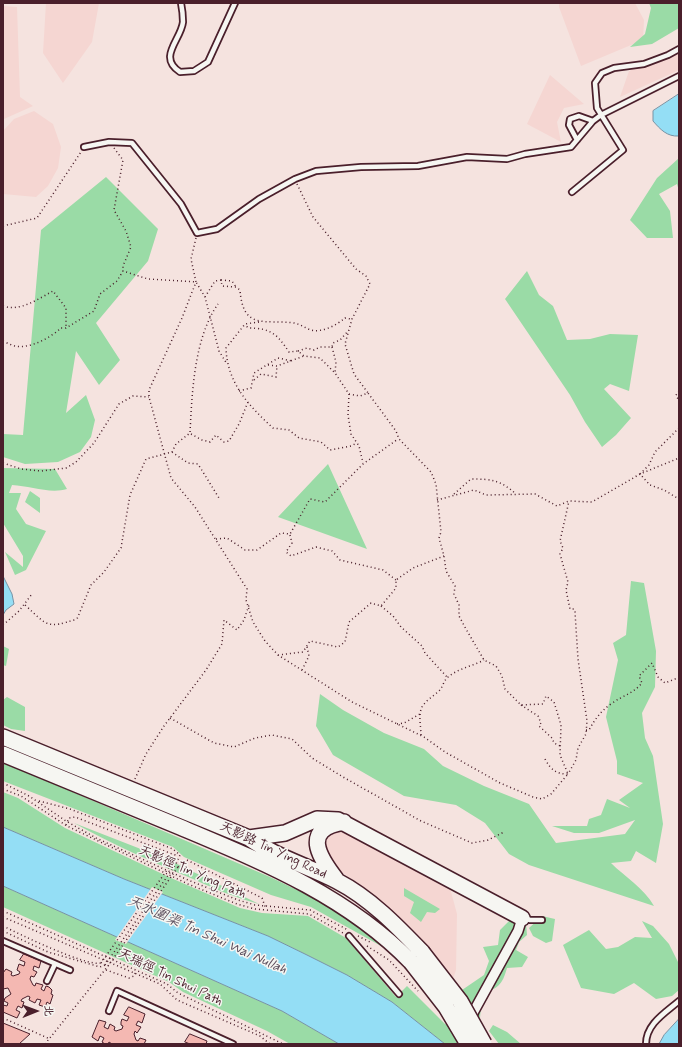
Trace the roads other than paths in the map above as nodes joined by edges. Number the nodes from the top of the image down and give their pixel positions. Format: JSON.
{"nodes":[{"id":1,"x":181,"y":3,"type":"edge"},
{"id":2,"x":235,"y":3,"type":"edge"},
{"id":3,"x":679,"y":49,"type":"edge"},
{"id":4,"x":679,"y":76,"type":"edge"},
{"id":5,"x":601,"y":115,"type":"junction"},
{"id":6,"x":593,"y":121,"type":"junction"},
{"id":7,"x":577,"y":140,"type":"junction"},
{"id":8,"x":84,"y":147,"type":"road end"},
{"id":9,"x":572,"y":192,"type":"dead end"},
{"id":10,"x":3,"y":737,"type":"edge"},
{"id":11,"x":3,"y":754,"type":"edge"},
{"id":12,"x":344,"y":822,"type":"junction"},
{"id":13,"x":249,"y":838,"type":"junction"},
{"id":14,"x":338,"y":882,"type":"junction"},
{"id":15,"x":522,"y":918,"type":"junction"},
{"id":16,"x":542,"y":920,"type":"dead end"},
{"id":17,"x":350,"y":936,"type":"road end"},
{"id":18,"x":3,"y":941,"type":"edge"},
{"id":19,"x":417,"y":957,"type":"junction"},
{"id":20,"x":55,"y":964,"type":"junction"},
{"id":21,"x":70,"y":970,"type":"dead end"},
{"id":22,"x":47,"y":981,"type":"dead end"},
{"id":23,"x":399,"y":994,"type":"dead end"},
{"id":24,"x":679,"y":1002,"type":"edge"},
{"id":25,"x":109,"y":1011,"type":"dead end"},
{"id":26,"x":233,"y":1044,"type":"edge"},
{"id":27,"x":468,"y":1044,"type":"edge"},
{"id":28,"x":484,"y":1044,"type":"edge"},
{"id":29,"x":489,"y":1044,"type":"edge"},
{"id":30,"x":646,"y":1044,"type":"edge"}],
"edges":[{"from":1,"to":2,"type":"lane"},
{"from":3,"to":5,"type":"lane"},
{"from":4,"to":5,"type":"lane"},
{"from":5,"to":6,"type":"lane"},
{"from":5,"to":9,"type":"lane"},
{"from":6,"to":7,"type":"lane"},
{"from":6,"to":7,"type":"lane"},
{"from":7,"to":8,"type":"lane"},
{"from":10,"to":13,"type":"main road","name":"天影路 Tin Ying Road"},
{"from":11,"to":19,"type":"main road","name":"天影路 Tin Ying Road"},
{"from":12,"to":13,"type":"main road"},
{"from":12,"to":14,"type":"main road"},
{"from":12,"to":15,"type":"main road"},
{"from":13,"to":14,"type":"main road","name":"天影路 Tin Ying Road"},
{"from":14,"to":19,"type":"main road","name":"天影路 Tin Ying Road"},
{"from":15,"to":16,"type":"lane"},
{"from":15,"to":29,"type":"street"},
{"from":17,"to":23,"type":"lane"},
{"from":18,"to":20,"type":"lane"},
{"from":19,"to":27,"type":"main road","name":"天影路 Tin Ying Road","bridge":true},
{"from":19,"to":28,"type":"main road","name":"天影路 Tin Ying Road","bridge":true},
{"from":20,"to":21,"type":"lane"},
{"from":20,"to":22,"type":"lane"},
{"from":24,"to":30,"type":"lane"},
{"from":25,"to":26,"type":"lane"}]}
